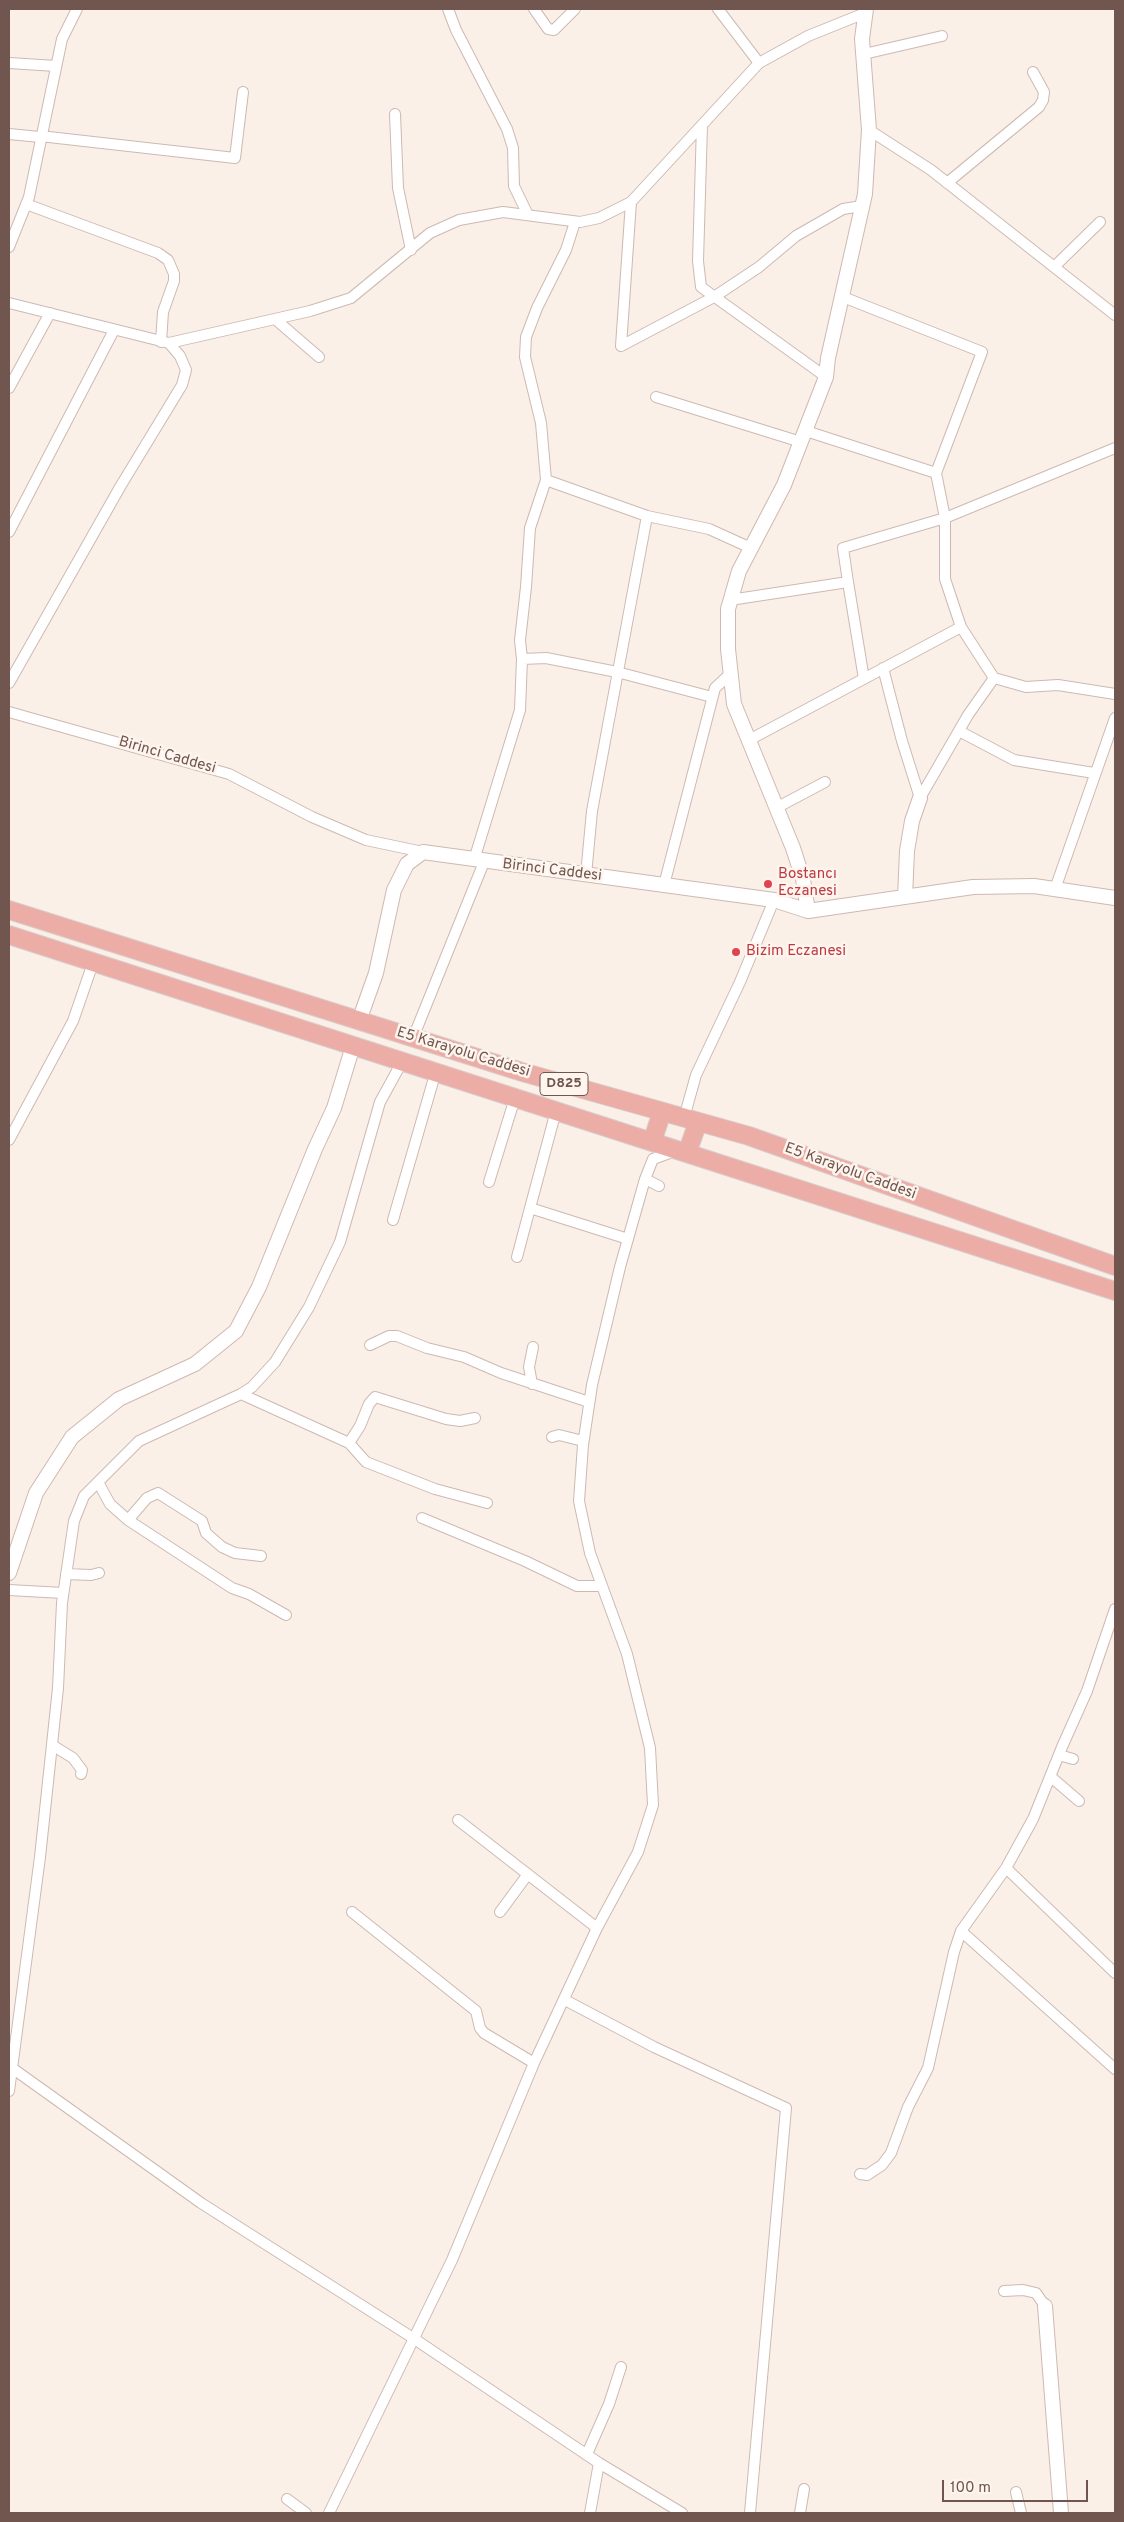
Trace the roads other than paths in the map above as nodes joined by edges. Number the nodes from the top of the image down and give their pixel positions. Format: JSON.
{"nodes":[{"id":1,"x":78,"y":9,"type":"edge"},
{"id":2,"x":448,"y":9,"type":"edge"},
{"id":3,"x":534,"y":9,"type":"edge"},
{"id":4,"x":575,"y":9,"type":"edge"},
{"id":5,"x":718,"y":9,"type":"edge"},
{"id":6,"x":866,"y":11,"type":"edge"},
{"id":7,"x":942,"y":36,"type":"dead end"},
{"id":8,"x":864,"y":54,"type":"junction"},
{"id":9,"x":9,"y":63,"type":"edge"},
{"id":10,"x":758,"y":63,"type":"junction"},
{"id":11,"x":56,"y":66,"type":"junction"},
{"id":12,"x":1034,"y":72,"type":"dead end"},
{"id":13,"x":243,"y":92,"type":"dead end"},
{"id":14,"x":395,"y":114,"type":"dead end"},
{"id":15,"x":702,"y":125,"type":"junction"},
{"id":16,"x":869,"y":130,"type":"junction"},
{"id":17,"x":9,"y":134,"type":"edge"},
{"id":18,"x":40,"y":136,"type":"junction"},
{"id":19,"x":948,"y":182,"type":"junction"},
{"id":20,"x":632,"y":202,"type":"junction"},
{"id":21,"x":26,"y":204,"type":"junction"},
{"id":22,"x":862,"y":206,"type":"junction"},
{"id":23,"x":528,"y":215,"type":"junction"},
{"id":24,"x":575,"y":222,"type":"junction"},
{"id":25,"x":1100,"y":222,"type":"dead end"},
{"id":26,"x":9,"y":247,"type":"edge"},
{"id":27,"x":411,"y":250,"type":"junction"},
{"id":28,"x":1054,"y":267,"type":"junction"},
{"id":29,"x":714,"y":297,"type":"junction"},
{"id":30,"x":843,"y":297,"type":"junction"},
{"id":31,"x":9,"y":303,"type":"edge"},
{"id":32,"x":50,"y":313,"type":"junction"},
{"id":33,"x":1115,"y":315,"type":"edge"},
{"id":34,"x":275,"y":319,"type":"junction"},
{"id":35,"x":114,"y":330,"type":"junction"},
{"id":36,"x":165,"y":342,"type":"junction"},
{"id":37,"x":319,"y":357,"type":"dead end"},
{"id":38,"x":826,"y":377,"type":"junction"},
{"id":39,"x":9,"y":388,"type":"edge"},
{"id":40,"x":656,"y":397,"type":"dead end"},
{"id":41,"x":804,"y":436,"type":"junction"},
{"id":42,"x":1115,"y":448,"type":"edge"},
{"id":43,"x":936,"y":473,"type":"junction"},
{"id":44,"x":546,"y":480,"type":"junction"},
{"id":45,"x":647,"y":516,"type":"junction"},
{"id":46,"x":945,"y":518,"type":"junction"},
{"id":47,"x":9,"y":532,"type":"edge"},
{"id":48,"x":751,"y":548,"type":"junction"},
{"id":49,"x":848,"y":582,"type":"junction"},
{"id":50,"x":730,"y":600,"type":"junction"},
{"id":51,"x":961,"y":626,"type":"junction"},
{"id":52,"x":522,"y":659,"type":"junction"},
{"id":53,"x":884,"y":668,"type":"junction"},
{"id":54,"x":617,"y":672,"type":"junction"},
{"id":55,"x":730,"y":674,"type":"junction"},
{"id":56,"x":994,"y":678,"type":"junction"},
{"id":57,"x":864,"y":679,"type":"junction"},
{"id":58,"x":9,"y":683,"type":"edge"},
{"id":59,"x":1115,"y":694,"type":"edge"},
{"id":60,"x":712,"y":697,"type":"junction"},
{"id":61,"x":9,"y":712,"type":"edge"},
{"id":62,"x":1115,"y":718,"type":"edge"},
{"id":63,"x":959,"y":731,"type":"junction"},
{"id":64,"x":749,"y":740,"type":"junction"},
{"id":65,"x":1094,"y":774,"type":"junction"},
{"id":66,"x":825,"y":782,"type":"dead end"},
{"id":67,"x":920,"y":798,"type":"junction"},
{"id":68,"x":776,"y":808,"type":"junction"},
{"id":69,"x":423,"y":852,"type":"junction"},
{"id":70,"x":479,"y":861,"type":"junction"},
{"id":71,"x":586,"y":875,"type":"junction"},
{"id":72,"x":664,"y":885,"type":"junction"},
{"id":73,"x":1055,"y":889,"type":"junction"},
{"id":74,"x":905,"y":897,"type":"junction"},
{"id":75,"x":1115,"y":898,"type":"edge"},
{"id":76,"x":774,"y":900,"type":"junction"},
{"id":77,"x":9,"y":910,"type":"edge"},
{"id":78,"x":808,"y":911,"type":"junction"},
{"id":79,"x":9,"y":936,"type":"edge"},
{"id":80,"x":93,"y":963,"type":"junction"},
{"id":81,"x":359,"y":1021,"type":"junction"},
{"id":82,"x":413,"y":1038,"type":"junction"},
{"id":83,"x":353,"y":1046,"type":"junction"},
{"id":84,"x":402,"y":1062,"type":"junction"},
{"id":85,"x":436,"y":1071,"type":"junction"},
{"id":86,"x":515,"y":1098,"type":"junction"},
{"id":87,"x":556,"y":1111,"type":"junction"},
{"id":88,"x":662,"y":1112,"type":"junction"},
{"id":89,"x":691,"y":1120,"type":"junction"},
{"id":90,"x":9,"y":1140,"type":"edge"},
{"id":91,"x":652,"y":1142,"type":"junction"},
{"id":92,"x":682,"y":1152,"type":"junction"},
{"id":93,"x":645,"y":1179,"type":"junction"},
{"id":94,"x":489,"y":1182,"type":"dead end"},
{"id":95,"x":659,"y":1186,"type":"dead end"},
{"id":96,"x":530,"y":1208,"type":"junction"},
{"id":97,"x":393,"y":1220,"type":"dead end"},
{"id":98,"x":628,"y":1239,"type":"junction"},
{"id":99,"x":517,"y":1257,"type":"dead end"},
{"id":100,"x":1115,"y":1266,"type":"edge"},
{"id":101,"x":1115,"y":1291,"type":"edge"},
{"id":102,"x":370,"y":1345,"type":"dead end"},
{"id":103,"x":533,"y":1347,"type":"dead end"},
{"id":104,"x":532,"y":1384,"type":"junction"},
{"id":105,"x":242,"y":1394,"type":"junction"},
{"id":106,"x":589,"y":1402,"type":"junction"},
{"id":107,"x":475,"y":1418,"type":"dead end"},
{"id":108,"x":552,"y":1437,"type":"dead end"},
{"id":109,"x":584,"y":1441,"type":"junction"},
{"id":110,"x":349,"y":1443,"type":"junction"},
{"id":111,"x":98,"y":1482,"type":"junction"},
{"id":112,"x":487,"y":1503,"type":"dead end"},
{"id":113,"x":422,"y":1518,"type":"dead end"},
{"id":114,"x":128,"y":1520,"type":"junction"},
{"id":115,"x":261,"y":1556,"type":"dead end"},
{"id":116,"x":9,"y":1573,"type":"edge"},
{"id":117,"x":99,"y":1573,"type":"dead end"},
{"id":118,"x":66,"y":1574,"type":"junction"},
{"id":119,"x":602,"y":1586,"type":"junction"},
{"id":120,"x":9,"y":1590,"type":"edge"},
{"id":121,"x":63,"y":1593,"type":"junction"},
{"id":122,"x":1115,"y":1609,"type":"edge"},
{"id":123,"x":286,"y":1616,"type":"dead end"},
{"id":124,"x":52,"y":1745,"type":"junction"},
{"id":125,"x":1059,"y":1754,"type":"junction"},
{"id":126,"x":1073,"y":1759,"type":"dead end"},
{"id":127,"x":81,"y":1774,"type":"dead end"},
{"id":128,"x":1051,"y":1777,"type":"junction"},
{"id":129,"x":1079,"y":1801,"type":"dead end"},
{"id":130,"x":458,"y":1820,"type":"dead end"},
{"id":131,"x":1006,"y":1868,"type":"junction"},
{"id":132,"x":528,"y":1874,"type":"junction"},
{"id":133,"x":352,"y":1912,"type":"dead end"},
{"id":134,"x":500,"y":1912,"type":"dead end"},
{"id":135,"x":597,"y":1928,"type":"junction"},
{"id":136,"x":961,"y":1931,"type":"junction"},
{"id":137,"x":1115,"y":1973,"type":"edge"},
{"id":138,"x":565,"y":2000,"type":"junction"},
{"id":139,"x":534,"y":2063,"type":"junction"},
{"id":140,"x":12,"y":2068,"type":"junction"},
{"id":141,"x":1115,"y":2069,"type":"edge"},
{"id":142,"x":9,"y":2091,"type":"edge"},
{"id":143,"x":860,"y":2174,"type":"dead end"},
{"id":144,"x":1004,"y":2292,"type":"dead end"},
{"id":145,"x":1045,"y":2306,"type":"joint"},
{"id":146,"x":413,"y":2338,"type":"junction"},
{"id":147,"x":621,"y":2367,"type":"dead end"},
{"id":148,"x":586,"y":2454,"type":"junction"},
{"id":149,"x":599,"y":2463,"type":"junction"},
{"id":150,"x":804,"y":2489,"type":"dead end"},
{"id":151,"x":1016,"y":2492,"type":"dead end"},
{"id":152,"x":287,"y":2499,"type":"dead end"},
{"id":153,"x":306,"y":2513,"type":"edge"},
{"id":154,"x":329,"y":2513,"type":"edge"},
{"id":155,"x":590,"y":2513,"type":"edge"},
{"id":156,"x":682,"y":2513,"type":"edge"},
{"id":157,"x":750,"y":2513,"type":"edge"},
{"id":158,"x":800,"y":2513,"type":"edge"},
{"id":159,"x":1021,"y":2513,"type":"edge"},
{"id":160,"x":1061,"y":2513,"type":"edge"}],
"edges":[{"from":1,"to":11,"type":"street"},
{"from":2,"to":23,"type":"street"},
{"from":3,"to":4,"type":"street"},
{"from":5,"to":10,"type":"street"},
{"from":6,"to":8,"type":"street"},
{"from":6,"to":10,"type":"street"},
{"from":7,"to":8,"type":"street"},
{"from":8,"to":16,"type":"street"},
{"from":9,"to":11,"type":"street"},
{"from":10,"to":15,"type":"street"},
{"from":11,"to":18,"type":"street"},
{"from":12,"to":19,"type":"street"},
{"from":13,"to":18,"type":"street"},
{"from":14,"to":27,"type":"street"},
{"from":15,"to":20,"type":"street"},
{"from":15,"to":29,"type":"street"},
{"from":16,"to":19,"type":"street"},
{"from":16,"to":22,"type":"street"},
{"from":17,"to":18,"type":"street"},
{"from":18,"to":21,"type":"street"},
{"from":19,"to":28,"type":"street"},
{"from":20,"to":24,"type":"street"},
{"from":20,"to":29,"type":"street"},
{"from":21,"to":26,"type":"street"},
{"from":21,"to":36,"type":"street"},
{"from":22,"to":29,"type":"street"},
{"from":22,"to":30,"type":"street"},
{"from":23,"to":24,"type":"street"},
{"from":23,"to":27,"type":"street"},
{"from":24,"to":44,"type":"street"},
{"from":25,"to":28,"type":"street"},
{"from":27,"to":34,"type":"street"},
{"from":28,"to":33,"type":"street"},
{"from":29,"to":38,"type":"street"},
{"from":30,"to":38,"type":"street"},
{"from":30,"to":43,"type":"street"},
{"from":31,"to":32,"type":"street"},
{"from":32,"to":35,"type":"street"},
{"from":32,"to":39,"type":"street"},
{"from":34,"to":36,"type":"street"},
{"from":34,"to":37,"type":"street"},
{"from":35,"to":36,"type":"street"},
{"from":35,"to":47,"type":"street"},
{"from":36,"to":58,"type":"street"},
{"from":38,"to":41,"type":"street"},
{"from":40,"to":41,"type":"street"},
{"from":41,"to":43,"type":"street"},
{"from":41,"to":48,"type":"street"},
{"from":42,"to":46,"type":"street"},
{"from":43,"to":46,"type":"street"},
{"from":44,"to":45,"type":"street"},
{"from":44,"to":52,"type":"street"},
{"from":45,"to":48,"type":"street"},
{"from":45,"to":54,"type":"street"},
{"from":46,"to":49,"type":"street"},
{"from":46,"to":51,"type":"street"},
{"from":48,"to":50,"type":"street"},
{"from":49,"to":50,"type":"street"},
{"from":49,"to":57,"type":"street"},
{"from":50,"to":55,"type":"street"},
{"from":51,"to":53,"type":"street"},
{"from":51,"to":56,"type":"street"},
{"from":52,"to":54,"type":"street"},
{"from":52,"to":70,"type":"street"},
{"from":53,"to":57,"type":"street"},
{"from":53,"to":67,"type":"street"},
{"from":54,"to":60,"type":"street"},
{"from":54,"to":71,"type":"street"},
{"from":55,"to":60,"type":"street"},
{"from":55,"to":64,"type":"street"},
{"from":56,"to":59,"type":"street"},
{"from":56,"to":63,"type":"street"},
{"from":57,"to":64,"type":"street"},
{"from":60,"to":72,"type":"street"},
{"from":61,"to":69,"type":"street","name":"Birinci Caddesi"},
{"from":62,"to":65,"type":"street"},
{"from":63,"to":65,"type":"street"},
{"from":63,"to":67,"type":"street"},
{"from":64,"to":68,"type":"street"},
{"from":65,"to":73,"type":"street"},
{"from":66,"to":68,"type":"street"},
{"from":67,"to":74,"type":"street"},
{"from":68,"to":78,"type":"street"},
{"from":69,"to":70,"type":"street","name":"Birinci Caddesi"},
{"from":69,"to":81,"type":"street"},
{"from":70,"to":71,"type":"street","name":"Birinci Caddesi"},
{"from":70,"to":82,"type":"street"},
{"from":71,"to":72,"type":"street","name":"Birinci Caddesi"},
{"from":72,"to":76,"type":"street","name":"Birinci Caddesi"},
{"from":73,"to":74,"type":"street","name":"Birinci Caddesi"},
{"from":73,"to":75,"type":"street","name":"Birinci Caddesi"},
{"from":74,"to":78,"type":"street","name":"Birinci Caddesi"},
{"from":76,"to":78,"type":"street","name":"Birinci Caddesi"},
{"from":76,"to":89,"type":"street"},
{"from":77,"to":81,"type":"highway","name":"E5 Karayolu Caddesi","number":"D825"},
{"from":79,"to":80,"type":"highway","name":"E5 Karayolu Caddesi","number":"D825"},
{"from":80,"to":83,"type":"highway","name":"E5 Karayolu Caddesi","number":"D825"},
{"from":80,"to":90,"type":"street"},
{"from":81,"to":82,"type":"highway","name":"E5 Karayolu Caddesi","number":"D825"},
{"from":82,"to":88,"type":"highway","name":"E5 Karayolu Caddesi","number":"D825"},
{"from":83,"to":84,"type":"highway","name":"E5 Karayolu Caddesi","number":"D825"},
{"from":83,"to":116,"type":"street"},
{"from":84,"to":85,"type":"highway","name":"E5 Karayolu Caddesi","number":"D825"},
{"from":84,"to":105,"type":"street"},
{"from":85,"to":86,"type":"highway","name":"E5 Karayolu Caddesi","number":"D825"},
{"from":85,"to":97,"type":"street"},
{"from":86,"to":87,"type":"highway","name":"E5 Karayolu Caddesi","number":"D825"},
{"from":86,"to":94,"type":"street"},
{"from":87,"to":91,"type":"highway","name":"E5 Karayolu Caddesi","number":"D825"},
{"from":87,"to":96,"type":"street"},
{"from":88,"to":89,"type":"highway","name":"E5 Karayolu Caddesi","number":"D825"},
{"from":88,"to":91,"type":"highway"},
{"from":89,"to":92,"type":"highway"},
{"from":89,"to":100,"type":"highway","name":"E5 Karayolu Caddesi","number":"D825"},
{"from":91,"to":92,"type":"highway","name":"E5 Karayolu Caddesi","number":"D825"},
{"from":92,"to":93,"type":"street"},
{"from":92,"to":101,"type":"highway","name":"E5 Karayolu Caddesi","number":"D825"},
{"from":93,"to":95,"type":"street"},
{"from":93,"to":98,"type":"street"},
{"from":96,"to":98,"type":"street"},
{"from":96,"to":99,"type":"street"},
{"from":98,"to":106,"type":"street"},
{"from":102,"to":104,"type":"street"},
{"from":103,"to":104,"type":"street"},
{"from":104,"to":106,"type":"street"},
{"from":105,"to":110,"type":"street"},
{"from":105,"to":111,"type":"street"},
{"from":106,"to":109,"type":"street"},
{"from":107,"to":110,"type":"street"},
{"from":108,"to":109,"type":"street"},
{"from":109,"to":119,"type":"street"},
{"from":110,"to":112,"type":"street"},
{"from":111,"to":114,"type":"street"},
{"from":111,"to":118,"type":"street"},
{"from":113,"to":119,"type":"street"},
{"from":114,"to":115,"type":"street"},
{"from":114,"to":123,"type":"street"},
{"from":117,"to":118,"type":"street"},
{"from":118,"to":121,"type":"street"},
{"from":119,"to":135,"type":"street"},
{"from":120,"to":121,"type":"street"},
{"from":121,"to":124,"type":"street"},
{"from":122,"to":125,"type":"street"},
{"from":124,"to":127,"type":"street"},
{"from":124,"to":140,"type":"street"},
{"from":125,"to":126,"type":"street"},
{"from":125,"to":128,"type":"street"},
{"from":128,"to":129,"type":"street"},
{"from":128,"to":131,"type":"street"},
{"from":130,"to":132,"type":"street"},
{"from":131,"to":136,"type":"street"},
{"from":131,"to":137,"type":"street"},
{"from":132,"to":134,"type":"street"},
{"from":132,"to":135,"type":"street"},
{"from":133,"to":139,"type":"street"},
{"from":135,"to":138,"type":"street"},
{"from":136,"to":141,"type":"street"},
{"from":136,"to":143,"type":"street"},
{"from":138,"to":139,"type":"street"},
{"from":138,"to":157,"type":"street"},
{"from":139,"to":146,"type":"street"},
{"from":140,"to":142,"type":"street"},
{"from":140,"to":146,"type":"street"},
{"from":144,"to":145,"type":"street"},
{"from":145,"to":160,"type":"street"},
{"from":146,"to":148,"type":"street"},
{"from":146,"to":154,"type":"street"},
{"from":147,"to":148,"type":"street"},
{"from":148,"to":149,"type":"street"},
{"from":149,"to":155,"type":"street"},
{"from":149,"to":156,"type":"street"},
{"from":150,"to":158,"type":"street"},
{"from":151,"to":159,"type":"street"},
{"from":152,"to":153,"type":"street"}]}
